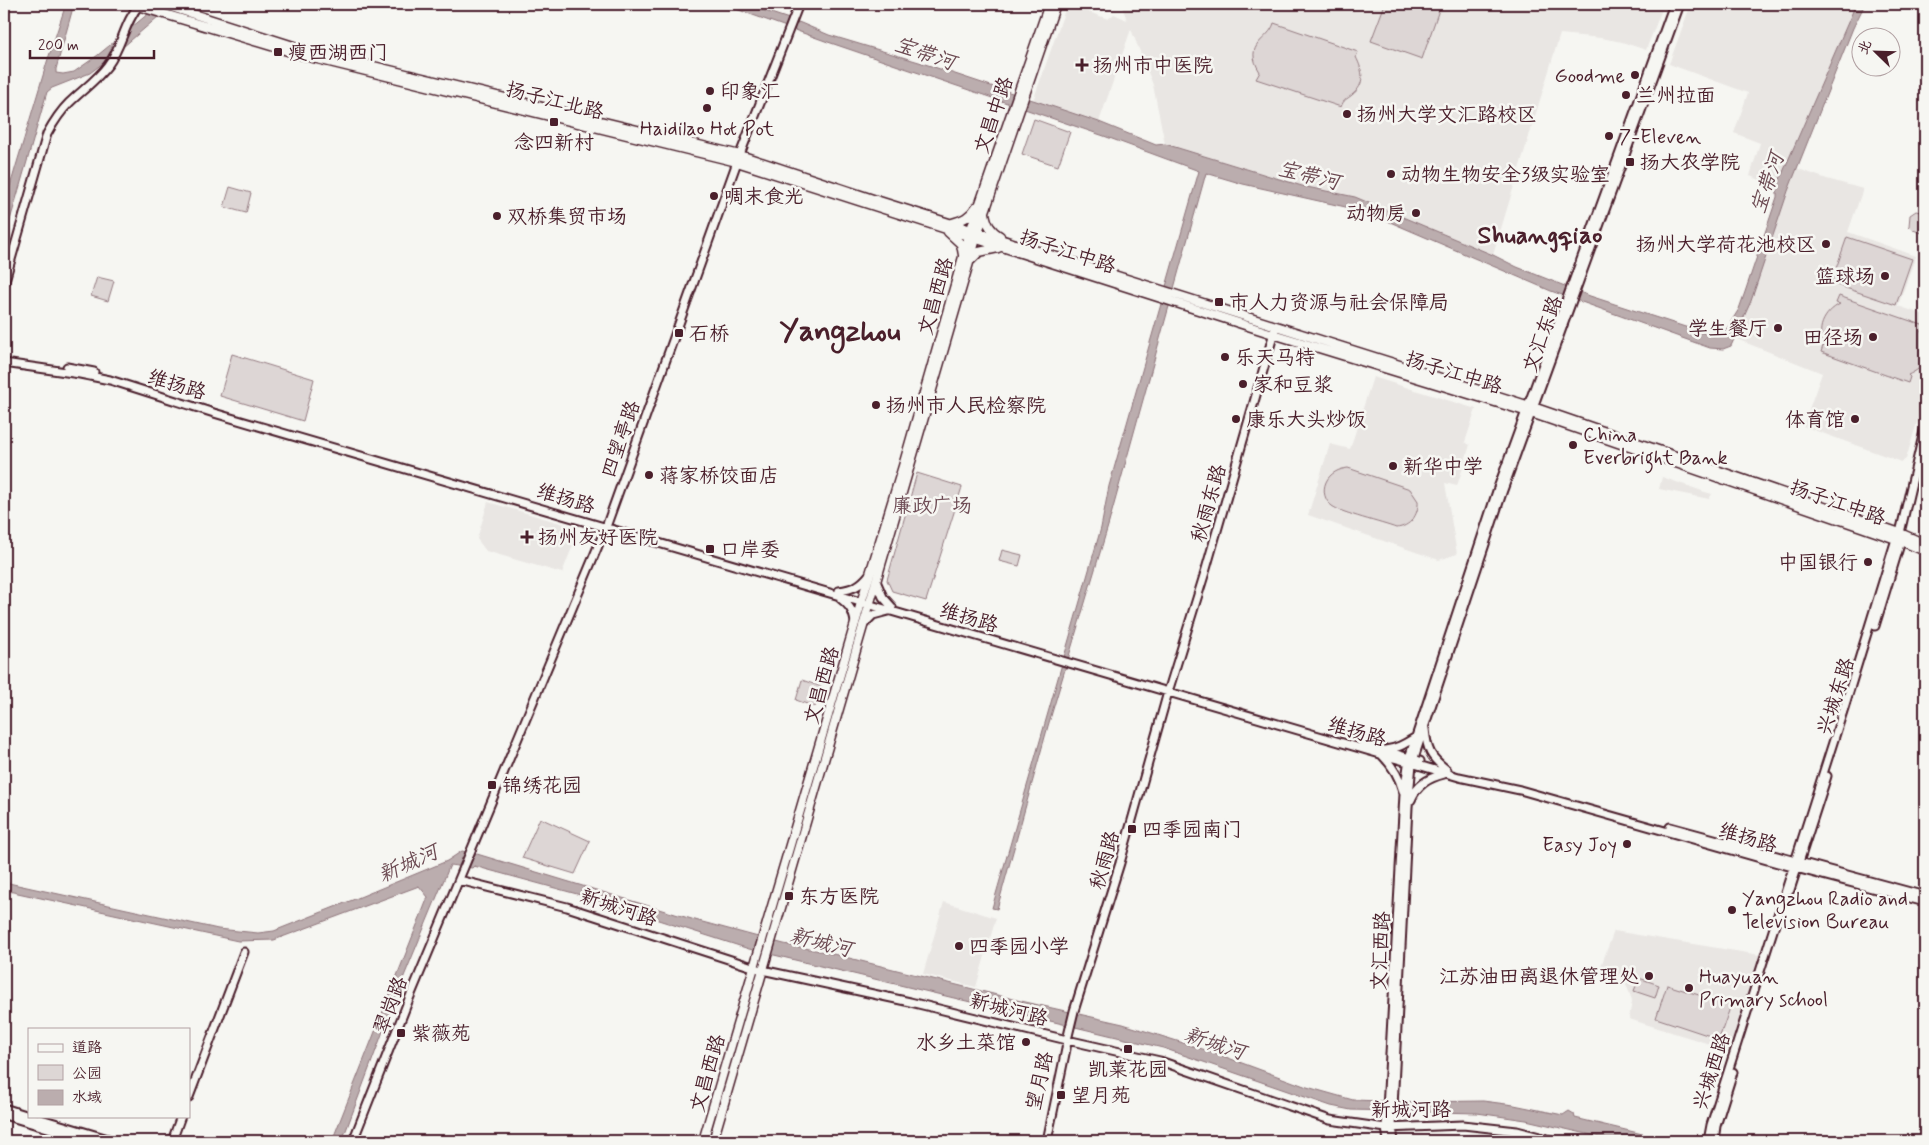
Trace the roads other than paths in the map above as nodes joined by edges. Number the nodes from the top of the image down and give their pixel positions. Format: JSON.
{"nodes":[{"id":1,"x":136,"y":4,"type":"edge"},
{"id":2,"x":162,"y":4,"type":"edge"},
{"id":3,"x":799,"y":4,"type":"edge"},
{"id":4,"x":1049,"y":4,"type":"edge"},
{"id":5,"x":1056,"y":4,"type":"edge"},
{"id":6,"x":1674,"y":4,"type":"edge"},
{"id":7,"x":1680,"y":4,"type":"edge"},
{"id":8,"x":1022,"y":95,"type":"junction"},
{"id":9,"x":1016,"y":110,"type":"junction"},
{"id":10,"x":738,"y":158,"type":"junction"},
{"id":11,"x":985,"y":191,"type":"junction"},
{"id":12,"x":985,"y":211,"type":"junction"},
{"id":13,"x":952,"y":224,"type":"junction"},
{"id":14,"x":942,"y":228,"type":"junction"},
{"id":15,"x":974,"y":234,"type":"junction"},
{"id":16,"x":1005,"y":244,"type":"junction"},
{"id":17,"x":967,"y":259,"type":"junction"},
{"id":18,"x":1579,"y":272,"type":"junction"},
{"id":19,"x":4,"y":284,"type":"edge"},
{"id":20,"x":1173,"y":298,"type":"junction"},
{"id":21,"x":1276,"y":326,"type":"junction"},
{"id":22,"x":1273,"y":334,"type":"junction"},
{"id":23,"x":4,"y":359,"type":"edge"},
{"id":24,"x":4,"y":364,"type":"edge"},
{"id":25,"x":1529,"y":409,"type":"junction"},
{"id":26,"x":1925,"y":427,"type":"edge"},
{"id":27,"x":607,"y":526,"type":"junction"},
{"id":28,"x":1899,"y":538,"type":"junction"},
{"id":29,"x":1925,"y":544,"type":"edge"},
{"id":30,"x":1925,"y":551,"type":"edge"},
{"id":31,"x":870,"y":575,"type":"junction"},
{"id":32,"x":876,"y":581,"type":"junction"},
{"id":33,"x":838,"y":593,"type":"junction"},
{"id":34,"x":866,"y":602,"type":"junction"},
{"id":35,"x":890,"y":609,"type":"junction"},
{"id":36,"x":859,"y":624,"type":"junction"},
{"id":37,"x":1169,"y":690,"type":"junction"},
{"id":38,"x":1424,"y":727,"type":"junction"},
{"id":39,"x":1416,"y":736,"type":"junction"},
{"id":40,"x":1382,"y":752,"type":"junction"},
{"id":41,"x":1411,"y":761,"type":"junction"},
{"id":42,"x":1447,"y":772,"type":"junction"},
{"id":43,"x":1404,"y":794,"type":"junction"},
{"id":44,"x":1408,"y":808,"type":"junction"},
{"id":45,"x":1796,"y":865,"type":"junction"},
{"id":46,"x":459,"y":880,"type":"junction"},
{"id":47,"x":1925,"y":896,"type":"edge"},
{"id":48,"x":1925,"y":902,"type":"edge"},
{"id":49,"x":244,"y":952,"type":"dead end"},
{"id":50,"x":758,"y":969,"type":"junction"},
{"id":51,"x":1067,"y":1040,"type":"junction"},
{"id":52,"x":190,"y":1094,"type":"edge"},
{"id":53,"x":1391,"y":1097,"type":"junction"},
{"id":54,"x":4,"y":1108,"type":"edge"},
{"id":55,"x":4,"y":1115,"type":"edge"},
{"id":56,"x":28,"y":1115,"type":"edge"},
{"id":57,"x":37,"y":1118,"type":"edge"},
{"id":58,"x":180,"y":1118,"type":"edge"},
{"id":59,"x":1389,"y":1128,"type":"junction"},
{"id":60,"x":91,"y":1141,"type":"edge"},
{"id":61,"x":115,"y":1141,"type":"edge"},
{"id":62,"x":172,"y":1141,"type":"edge"},
{"id":63,"x":354,"y":1141,"type":"edge"},
{"id":64,"x":703,"y":1141,"type":"edge"},
{"id":65,"x":713,"y":1141,"type":"edge"},
{"id":66,"x":1043,"y":1141,"type":"edge"},
{"id":67,"x":1047,"y":1141,"type":"edge"},
{"id":68,"x":1388,"y":1141,"type":"edge"},
{"id":69,"x":1394,"y":1141,"type":"edge"},
{"id":70,"x":1555,"y":1141,"type":"edge"},
{"id":71,"x":1708,"y":1141,"type":"edge"},
{"id":72,"x":1714,"y":1141,"type":"edge"}],
"edges":[{"from":1,"to":10,"type":"main road","name":"扬子江北路"},
{"from":1,"to":19,"type":"main road"},
{"from":2,"to":10,"type":"main road","name":"扬子江北路"},
{"from":3,"to":10,"type":"main road","name":"四望亭路"},
{"from":4,"to":8,"type":"main road","name":"文昌中路"},
{"from":5,"to":8,"type":"main road","name":"文昌中路"},
{"from":6,"to":18,"type":"main road","name":"文汇东路"},
{"from":7,"to":18,"type":"main road","name":"文汇东路"},
{"from":8,"to":9,"type":"main road","name":"文昌中路"},
{"from":9,"to":11,"type":"main road","name":"文昌中路"},
{"from":9,"to":12,"type":"main road","name":"文昌中路"},
{"from":10,"to":13,"type":"main road","name":"扬子江北路"},
{"from":10,"to":14,"type":"main road","name":"扬子江北路"},
{"from":10,"to":27,"type":"main road","name":"四望亭路"},
{"from":11,"to":13,"type":"main road"},
{"from":11,"to":15,"type":"main road","name":"文昌中路"},
{"from":12,"to":15,"type":"main road","name":"文昌中路"},
{"from":12,"to":16,"type":"main road"},
{"from":13,"to":15,"type":"main road","name":"扬子江北路"},
{"from":14,"to":15,"type":"main road","name":"扬子江北路"},
{"from":14,"to":17,"type":"main road"},
{"from":15,"to":16,"type":"main road","name":"扬子江中路"},
{"from":15,"to":17,"type":"main road","name":"文昌西路"},
{"from":16,"to":17,"type":"main road"},
{"from":16,"to":20,"type":"main road","name":"扬子江中路"},
{"from":17,"to":31,"type":"main road","name":"文昌西路"},
{"from":17,"to":32,"type":"main road","name":"文昌西路"},
{"from":18,"to":25,"type":"main road","name":"文汇东路"},
{"from":20,"to":21,"type":"main road","name":"扬子江中路"},
{"from":20,"to":22,"type":"main road","name":"扬子江中路"},
{"from":21,"to":22,"type":"main road","name":"秋雨东路"},
{"from":21,"to":25,"type":"main road","name":"扬子江中路"},
{"from":22,"to":25,"type":"main road","name":"扬子江中路"},
{"from":22,"to":37,"type":"main road","name":"秋雨东路"},
{"from":23,"to":27,"type":"main road","name":"维扬路"},
{"from":24,"to":27,"type":"main road","name":"维扬路"},
{"from":25,"to":28,"type":"main road","name":"扬子江中路"},
{"from":25,"to":38,"type":"main road","name":"文汇东路"},
{"from":25,"to":39,"type":"main road","name":"文汇东路"},
{"from":26,"to":28,"type":"main road","name":"兴城东路"},
{"from":27,"to":33,"type":"main road","name":"维扬路"},
{"from":27,"to":46,"type":"main road","name":"四望亭路"},
{"from":28,"to":29,"type":"main road","name":"扬子江中路"},
{"from":28,"to":30,"type":"main road","name":"扬子江中路"},
{"from":28,"to":45,"type":"main road","name":"兴城东路"},
{"from":31,"to":33,"type":"main road"},
{"from":31,"to":34,"type":"main road","name":"文昌西路"},
{"from":32,"to":34,"type":"main road","name":"文昌西路"},
{"from":32,"to":35,"type":"main road"},
{"from":33,"to":34,"type":"main road","name":"维扬路"},
{"from":33,"to":36,"type":"main road"},
{"from":34,"to":35,"type":"main road","name":"维扬路"},
{"from":34,"to":36,"type":"main road","name":"文昌西路"},
{"from":35,"to":36,"type":"main road"},
{"from":35,"to":37,"type":"main road","name":"维扬路"},
{"from":36,"to":50,"type":"main road","name":"文昌西路"},
{"from":36,"to":50,"type":"main road","name":"文昌西路"},
{"from":37,"to":40,"type":"main road","name":"维扬路"},
{"from":37,"to":51,"type":"main road","name":"秋雨路"},
{"from":38,"to":41,"type":"main road","name":"文汇东路"},
{"from":38,"to":42,"type":"main road"},
{"from":39,"to":40,"type":"main road"},
{"from":39,"to":41,"type":"main road","name":"文汇东路"},
{"from":40,"to":41,"type":"main road","name":"维扬路"},
{"from":40,"to":43,"type":"main road"},
{"from":41,"to":42,"type":"main road","name":"维扬路"},
{"from":41,"to":43,"type":"main road","name":"文汇西路"},
{"from":41,"to":44,"type":"main road","name":"文汇西路"},
{"from":42,"to":44,"type":"main road"},
{"from":42,"to":45,"type":"main road","name":"维扬路"},
{"from":43,"to":53,"type":"main road","name":"文汇西路"},
{"from":44,"to":53,"type":"main road","name":"文汇西路"},
{"from":45,"to":47,"type":"main road","name":"维扬路"},
{"from":45,"to":48,"type":"main road","name":"维扬路"},
{"from":45,"to":71,"type":"main road","name":"兴城西路"},
{"from":45,"to":72,"type":"main road","name":"兴城西路"},
{"from":46,"to":50,"type":"main road","name":"新城河路"},
{"from":46,"to":63,"type":"main road","name":"翠岗路"},
{"from":49,"to":52,"type":"main road"},
{"from":50,"to":51,"type":"main road","name":"新城河路"},
{"from":50,"to":64,"type":"main road","name":"文昌西路"},
{"from":50,"to":65,"type":"main road","name":"文昌西路"},
{"from":51,"to":59,"type":"main road","name":"新城河路"},
{"from":51,"to":66,"type":"main road","name":"望月路"},
{"from":51,"to":67,"type":"main road","name":"望月路"},
{"from":53,"to":59,"type":"main road","name":"文汇西路"},
{"from":54,"to":56,"type":"main road"},
{"from":55,"to":60,"type":"main road"},
{"from":57,"to":61,"type":"main road"},
{"from":58,"to":62,"type":"main road"},
{"from":59,"to":68,"type":"main road","name":"文汇西路"},
{"from":59,"to":69,"type":"main road","name":"文汇西路"},
{"from":59,"to":70,"type":"main road","name":"新城河路"}]}
